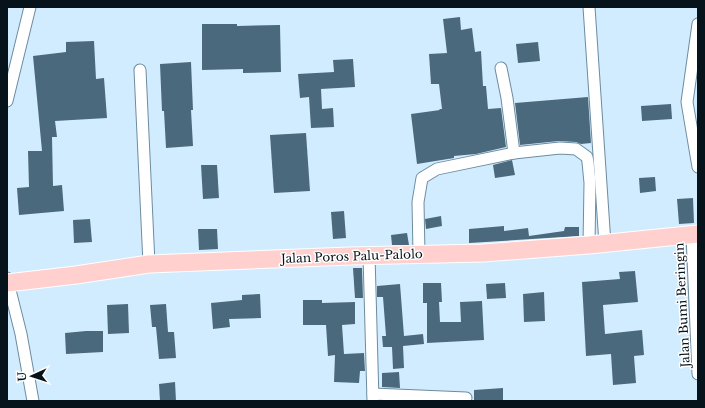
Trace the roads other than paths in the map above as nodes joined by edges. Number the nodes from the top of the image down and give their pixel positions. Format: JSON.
{"nodes":[{"id":1,"x":30,"y":7,"type":"edge"},
{"id":2,"x":589,"y":7,"type":"edge"},
{"id":3,"x":698,"y":24,"type":"edge"},
{"id":4,"x":501,"y":68,"type":"dead end"},
{"id":5,"x":140,"y":70,"type":"dead end"},
{"id":6,"x":9,"y":87,"type":"edge"},
{"id":7,"x":7,"y":101,"type":"edge"},
{"id":8,"x":514,"y":152,"type":"junction"},
{"id":9,"x":698,"y":167,"type":"edge"},
{"id":10,"x":695,"y":235,"type":"edge"},
{"id":11,"x":597,"y":244,"type":"junction"},
{"id":12,"x":419,"y":254,"type":"junction"},
{"id":13,"x":369,"y":256,"type":"junction"},
{"id":14,"x":150,"y":264,"type":"junction"},
{"id":15,"x":7,"y":282,"type":"edge"},
{"id":16,"x":698,"y":374,"type":"edge"},
{"id":17,"x":373,"y":398,"type":"edge"},
{"id":18,"x":466,"y":398,"type":"dead end"},
{"id":19,"x":33,"y":401,"type":"edge"}],
"edges":[{"from":1,"to":6,"type":"street"},
{"from":2,"to":11,"type":"street"},
{"from":3,"to":9,"type":"street"},
{"from":4,"to":8,"type":"street"},
{"from":5,"to":14,"type":"street"},
{"from":6,"to":7,"type":"street"},
{"from":8,"to":11,"type":"street"},
{"from":8,"to":12,"type":"street"},
{"from":10,"to":11,"type":"main road","name":"Jalan Poros Palu-Palolo"},
{"from":10,"to":16,"type":"street","name":"Jalan Bumi Beringin"},
{"from":11,"to":12,"type":"main road","name":"Jalan Poros Palu-Palolo"},
{"from":12,"to":13,"type":"main road","name":"Jalan Poros Palu-Palolo"},
{"from":13,"to":14,"type":"main road","name":"Jalan Poros Palu-Palolo"},
{"from":13,"to":17,"type":"street"},
{"from":14,"to":15,"type":"main road","name":"Jalan Poros Palu-Palolo"},
{"from":15,"to":19,"type":"street"},
{"from":17,"to":18,"type":"street"}]}
